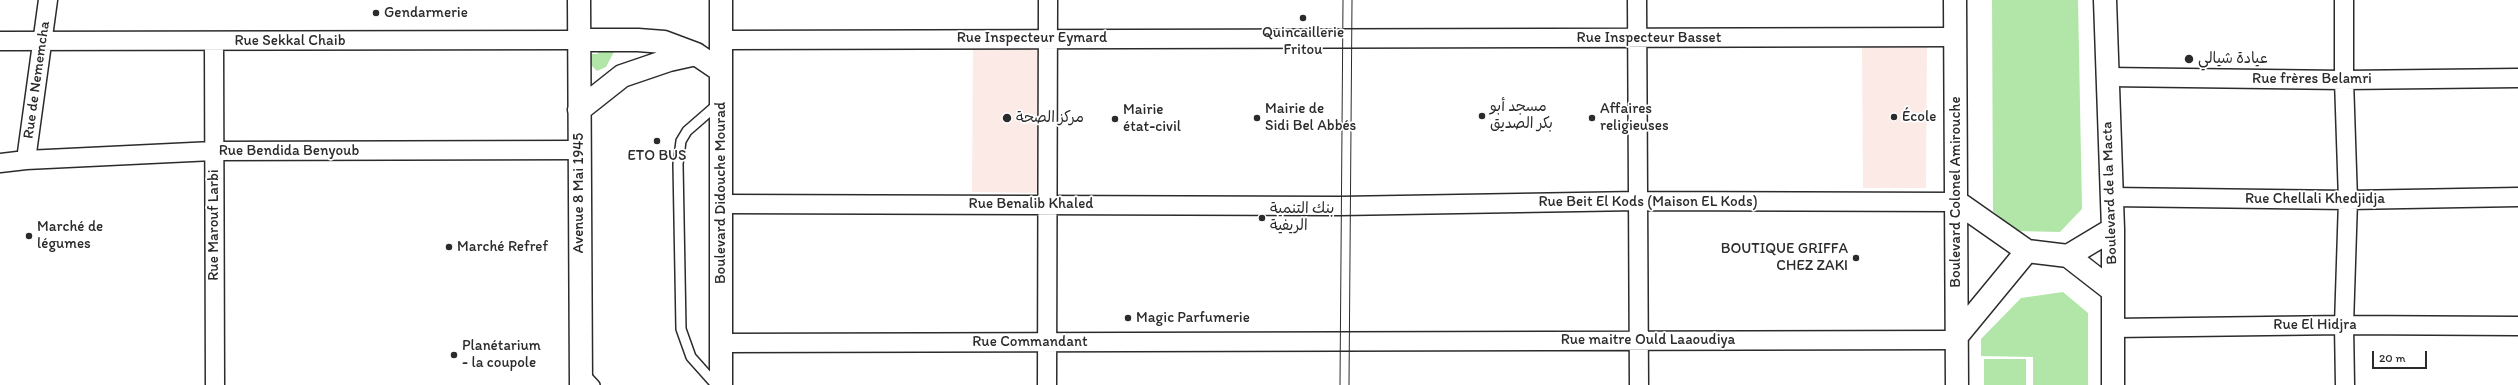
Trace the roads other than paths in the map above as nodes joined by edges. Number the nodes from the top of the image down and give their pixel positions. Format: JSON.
{"nodes":[{"id":1,"x":48,"y":0,"type":"edge"},
{"id":2,"x":579,"y":0,"type":"edge"},
{"id":3,"x":721,"y":0,"type":"edge"},
{"id":4,"x":1048,"y":0,"type":"edge"},
{"id":5,"x":1637,"y":0,"type":"edge"},
{"id":6,"x":1955,"y":0,"type":"edge"},
{"id":7,"x":2105,"y":0,"type":"edge"},
{"id":8,"x":2344,"y":0,"type":"edge"},
{"id":9,"x":1343,"y":37,"type":"joint"},
{"id":10,"x":1955,"y":37,"type":"junction"},
{"id":11,"x":1048,"y":38,"type":"junction"},
{"id":12,"x":1638,"y":39,"type":"junction"},
{"id":13,"x":579,"y":40,"type":"junction"},
{"id":14,"x":721,"y":40,"type":"junction"},
{"id":15,"x":0,"y":41,"type":"edge"},
{"id":16,"x":42,"y":41,"type":"junction"},
{"id":17,"x":214,"y":42,"type":"junction"},
{"id":18,"x":696,"y":54,"type":"junction"},
{"id":19,"x":721,"y":71,"type":"junction"},
{"id":20,"x":2107,"y":77,"type":"junction"},
{"id":21,"x":2518,"y":78,"type":"edge"},
{"id":22,"x":2344,"y":80,"type":"junction"},
{"id":23,"x":721,"y":102,"type":"junction"},
{"id":24,"x":579,"y":110,"type":"junction"},
{"id":25,"x":579,"y":150,"type":"junction"},
{"id":26,"x":213,"y":151,"type":"junction"},
{"id":27,"x":26,"y":160,"type":"junction"},
{"id":28,"x":0,"y":163,"type":"edge"},
{"id":29,"x":2111,"y":197,"type":"junction"},
{"id":30,"x":2518,"y":197,"type":"edge"},
{"id":31,"x":2348,"y":200,"type":"junction"},
{"id":32,"x":1638,"y":201,"type":"junction"},
{"id":33,"x":1957,"y":202,"type":"junction"},
{"id":34,"x":721,"y":204,"type":"junction"},
{"id":35,"x":1046,"y":204,"type":"junction"},
{"id":36,"x":1340,"y":206,"type":"joint"},
{"id":37,"x":2112,"y":229,"type":"junction"},
{"id":38,"x":2027,"y":251,"type":"junction"},
{"id":39,"x":2068,"y":256,"type":"junction"},
{"id":40,"x":2113,"y":291,"type":"junction"},
{"id":41,"x":2344,"y":325,"type":"junction"},
{"id":42,"x":2518,"y":326,"type":"edge"},
{"id":43,"x":2113,"y":328,"type":"junction"},
{"id":44,"x":1957,"y":338,"type":"junction"},
{"id":45,"x":1640,"y":340,"type":"junction"},
{"id":46,"x":1047,"y":342,"type":"junction"},
{"id":47,"x":1339,"y":342,"type":"joint"},
{"id":48,"x":721,"y":343,"type":"junction"},
{"id":49,"x":581,"y":377,"type":"edge"},
{"id":50,"x":215,"y":385,"type":"edge"},
{"id":51,"x":595,"y":385,"type":"edge"},
{"id":52,"x":716,"y":385,"type":"edge"},
{"id":53,"x":721,"y":385,"type":"edge"},
{"id":54,"x":1047,"y":385,"type":"edge"},
{"id":55,"x":1639,"y":385,"type":"edge"},
{"id":56,"x":1957,"y":385,"type":"edge"},
{"id":57,"x":2113,"y":385,"type":"edge"},
{"id":58,"x":2345,"y":385,"type":"edge"}],
"edges":[{"from":1,"to":16,"type":"street","name":"Rue de Nememcha"},
{"from":2,"to":13,"type":"main road","name":"Avenue 8 Mai 1945"},
{"from":3,"to":14,"type":"main road","name":"Boulevard Didouche Mourad"},
{"from":4,"to":11,"type":"street"},
{"from":5,"to":12,"type":"street"},
{"from":6,"to":10,"type":"main road","name":"Boulevard Colonel Amirouche"},
{"from":7,"to":20,"type":"main road","name":"Boulevard de la Macta"},
{"from":8,"to":22,"type":"street"},
{"from":9,"to":11,"type":"street","name":"Rue Inspecteur Eymard"},
{"from":9,"to":12,"type":"street","name":"Rue Inspecteur Basset"},
{"from":10,"to":12,"type":"street","name":"Rue Inspecteur Basset"},
{"from":10,"to":33,"type":"main road","name":"Boulevard Colonel Amirouche"},
{"from":11,"to":14,"type":"street","name":"Rue Inspecteur Eymard"},
{"from":11,"to":35,"type":"street"},
{"from":12,"to":32,"type":"street"},
{"from":13,"to":17,"type":"street","name":"Rue Sekkal Chaib"},
{"from":13,"to":18,"type":"main road"},
{"from":13,"to":24,"type":"main road","name":"Avenue 8 Mai 1945"},
{"from":14,"to":19,"type":"main road","name":"Boulevard Didouche Mourad"},
{"from":15,"to":16,"type":"street","name":"Rue Sekkal Chaib"},
{"from":16,"to":17,"type":"street","name":"Rue Sekkal Chaib"},
{"from":16,"to":27,"type":"street","name":"Rue de Nememcha"},
{"from":17,"to":26,"type":"street","name":"Rue Marouf Larbi"},
{"from":18,"to":19,"type":"main road"},
{"from":18,"to":24,"type":"main road"},
{"from":19,"to":23,"type":"main road","name":"Boulevard Didouche Mourad"},
{"from":20,"to":22,"type":"street","name":"Rue frères Belamri"},
{"from":20,"to":29,"type":"main road","name":"Boulevard de la Macta"},
{"from":21,"to":22,"type":"street","name":"Rue frères Belamri"},
{"from":22,"to":31,"type":"street"},
{"from":23,"to":34,"type":"main road","name":"Boulevard Didouche Mourad"},
{"from":23,"to":52,"type":"lane"},
{"from":24,"to":25,"type":"main road","name":"Avenue 8 Mai 1945"},
{"from":25,"to":26,"type":"street","name":"Rue Bendida Benyoub"},
{"from":25,"to":49,"type":"main road","name":"Avenue 8 Mai 1945"},
{"from":26,"to":27,"type":"street","name":"Rue Bendida Benyoub"},
{"from":26,"to":50,"type":"street","name":"Rue Marouf Larbi"},
{"from":27,"to":28,"type":"street","name":"Rue Bendida Benyoub"},
{"from":29,"to":31,"type":"street","name":"Rue Chellali Khedjidja"},
{"from":29,"to":37,"type":"main road","name":"Boulevard de la Macta"},
{"from":30,"to":31,"type":"street","name":"Rue Chellali Khedjidja"},
{"from":31,"to":41,"type":"street"},
{"from":32,"to":33,"type":"street","name":"Rue Beit El Kods (Maison EL Kods)"},
{"from":32,"to":36,"type":"street","name":"Rue Beit El Kods (Maison EL Kods)"},
{"from":32,"to":45,"type":"street"},
{"from":33,"to":38,"type":"main road"},
{"from":33,"to":44,"type":"main road","name":"Boulevard Colonel Amirouche"},
{"from":34,"to":35,"type":"street","name":"Rue Benalib Khaled"},
{"from":34,"to":48,"type":"main road","name":"Boulevard Didouche Mourad"},
{"from":35,"to":36,"type":"street","name":"Rue Benalib Khaled"},
{"from":35,"to":46,"type":"street"},
{"from":37,"to":39,"type":"main road"},
{"from":37,"to":40,"type":"main road","name":"Boulevard de la Macta"},
{"from":38,"to":39,"type":"main road"},
{"from":38,"to":44,"type":"main road"},
{"from":39,"to":40,"type":"main road"},
{"from":40,"to":43,"type":"main road","name":"Boulevard de la Macta"},
{"from":41,"to":42,"type":"street","name":"Rue El Hidjra"},
{"from":41,"to":43,"type":"street","name":"Rue El Hidjra"},
{"from":41,"to":58,"type":"street"},
{"from":43,"to":57,"type":"main road","name":"Boulevard de la Macta"},
{"from":44,"to":45,"type":"street","name":"Rue maitre Ould Laaoudiya"},
{"from":44,"to":56,"type":"main road","name":"Boulevard Colonel Amirouche"},
{"from":45,"to":47,"type":"street","name":"Rue maitre Ould Laaoudiya"},
{"from":45,"to":55,"type":"street"},
{"from":46,"to":47,"type":"street","name":"Rue Commandant"},
{"from":46,"to":48,"type":"street","name":"Rue Commandant"},
{"from":46,"to":54,"type":"street"},
{"from":48,"to":53,"type":"main road","name":"Boulevard Didouche Mourad"},
{"from":49,"to":51,"type":"lane"}]}
